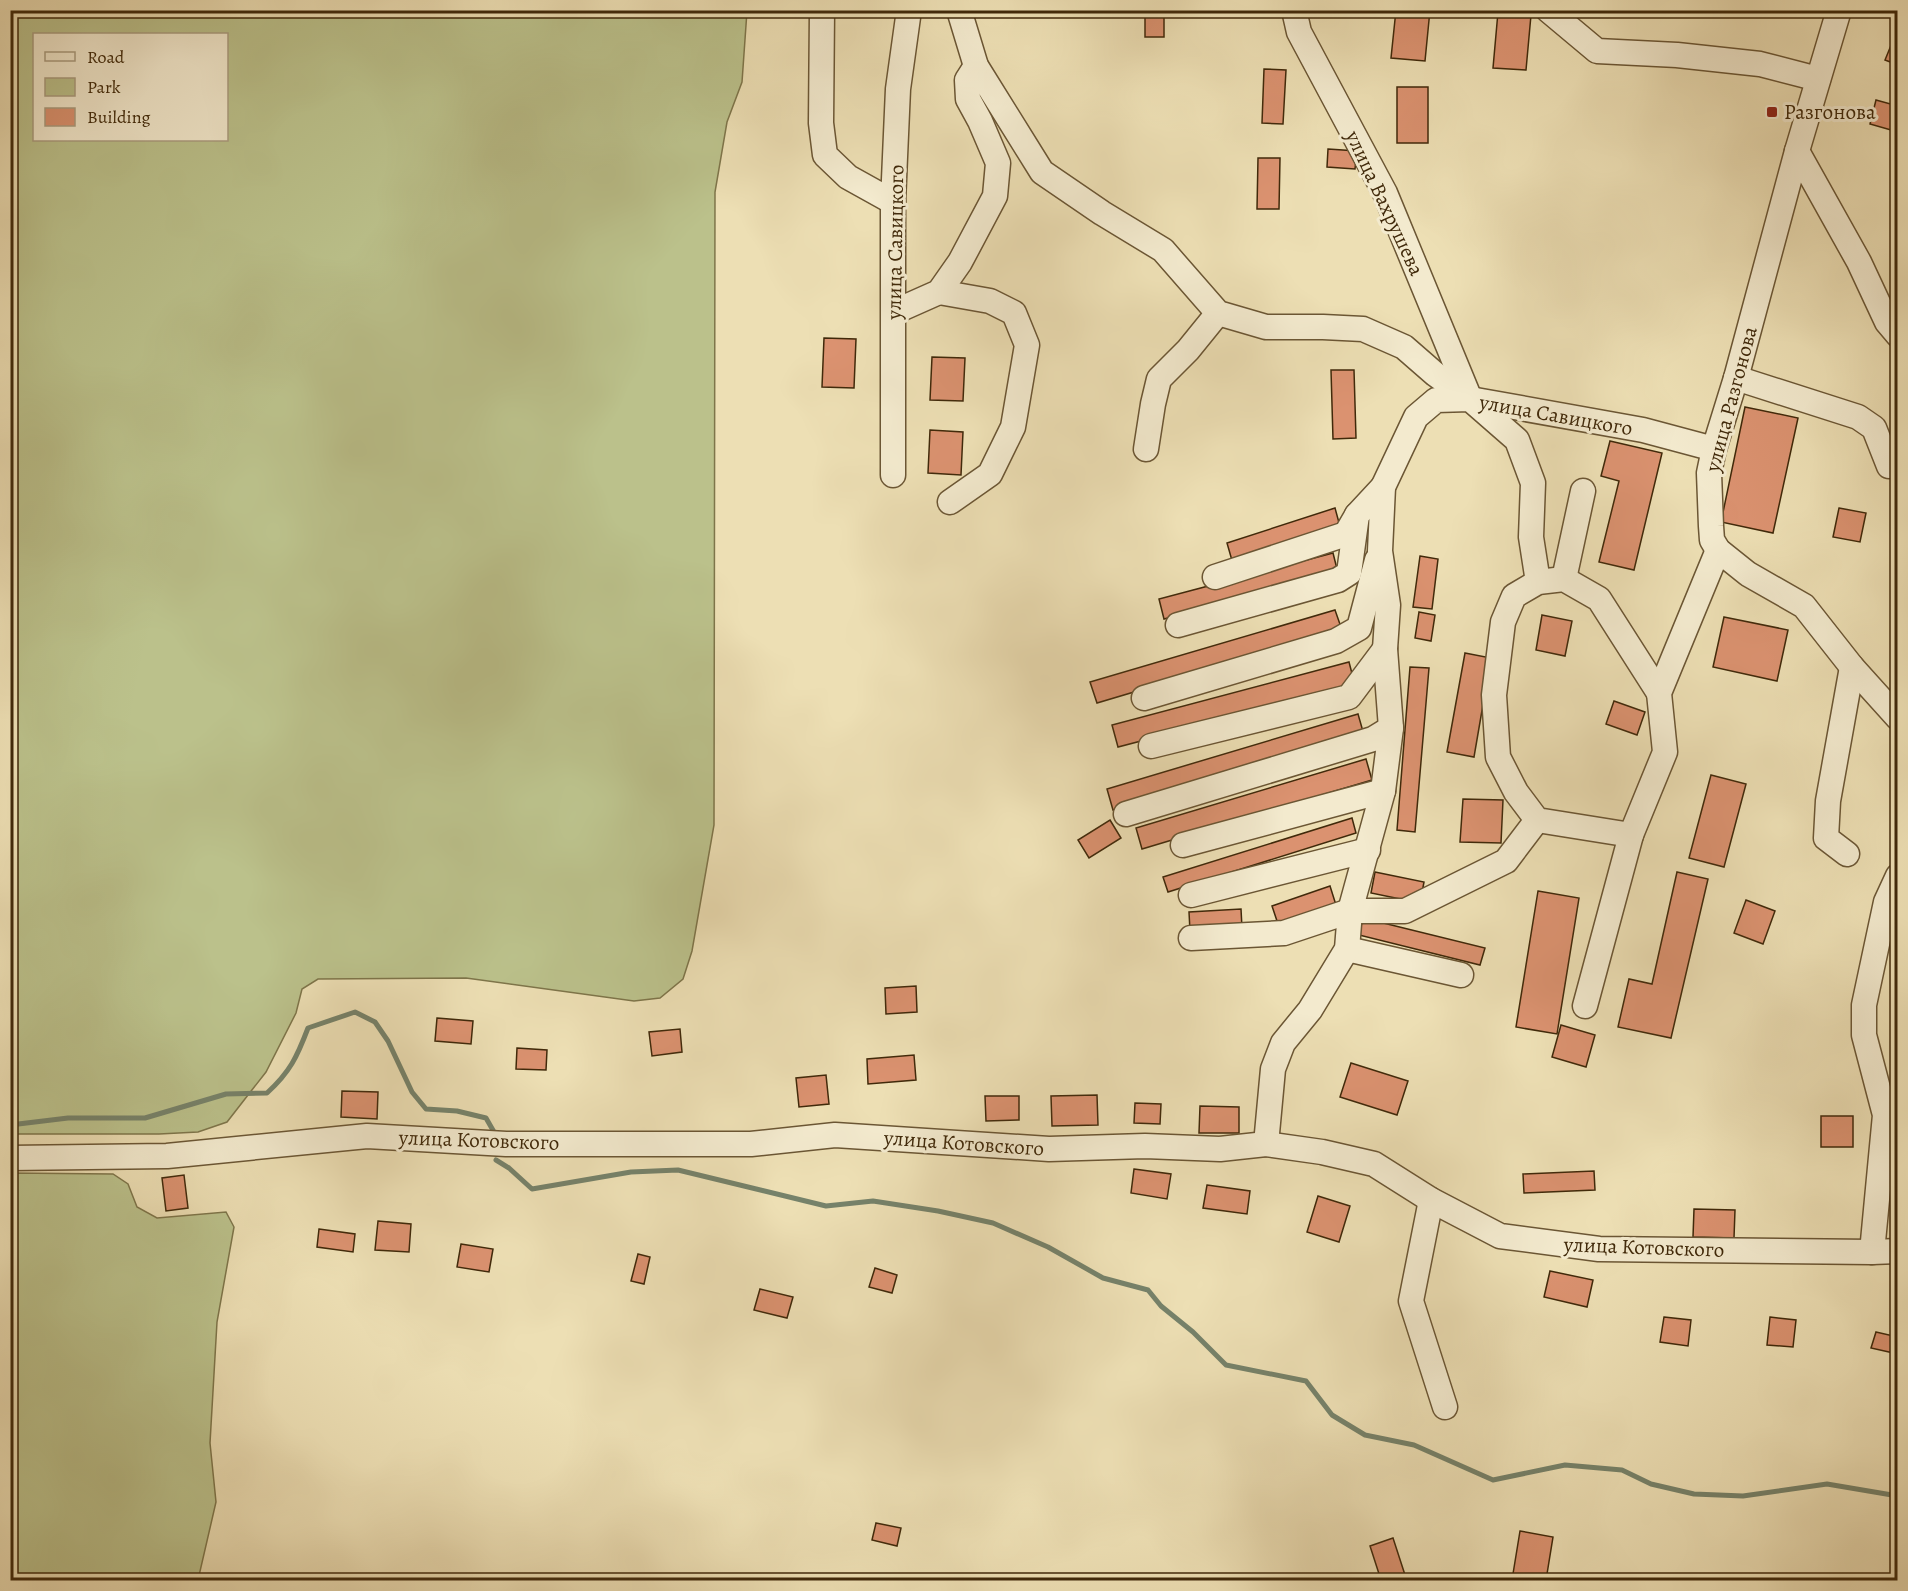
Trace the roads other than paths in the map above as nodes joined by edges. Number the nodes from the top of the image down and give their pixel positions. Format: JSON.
{"nodes":[{"id":1,"x":822,"y":10,"type":"edge"},
{"id":2,"x":909,"y":10,"type":"edge"},
{"id":3,"x":959,"y":10,"type":"edge"},
{"id":4,"x":1294,"y":10,"type":"edge"},
{"id":5,"x":1548,"y":10,"type":"edge"},
{"id":6,"x":1839,"y":10,"type":"edge"},
{"id":7,"x":976,"y":66,"type":"junction"},
{"id":8,"x":1818,"y":79,"type":"junction"},
{"id":9,"x":1797,"y":151,"type":"junction"},
{"id":10,"x":893,"y":202,"type":"junction"},
{"id":11,"x":939,"y":292,"type":"junction"},
{"id":12,"x":894,"y":312,"type":"junction"},
{"id":13,"x":1218,"y":313,"type":"junction"},
{"id":14,"x":1898,"y":335,"type":"edge"},
{"id":15,"x":1736,"y":378,"type":"junction"},
{"id":16,"x":1470,"y":399,"type":"junction"},
{"id":17,"x":1146,"y":449,"type":"dead end"},
{"id":18,"x":1713,"y":449,"type":"junction"},
{"id":19,"x":1889,"y":466,"type":"dead end"},
{"id":20,"x":893,"y":475,"type":"dead end"},
{"id":21,"x":1383,"y":487,"type":"junction"},
{"id":22,"x":1583,"y":491,"type":"dead end"},
{"id":23,"x":950,"y":502,"type":"dead end"},
{"id":24,"x":1358,"y":515,"type":"junction"},
{"id":25,"x":1718,"y":550,"type":"junction"},
{"id":26,"x":1380,"y":551,"type":"junction"},
{"id":27,"x":1215,"y":577,"type":"dead end"},
{"id":28,"x":1564,"y":579,"type":"junction"},
{"id":29,"x":1538,"y":582,"type":"junction"},
{"id":30,"x":1178,"y":625,"type":"dead end"},
{"id":31,"x":1385,"y":649,"type":"junction"},
{"id":32,"x":1852,"y":667,"type":"junction"},
{"id":33,"x":1659,"y":693,"type":"junction"},
{"id":34,"x":1144,"y":698,"type":"dead end"},
{"id":35,"x":1898,"y":718,"type":"edge"},
{"id":36,"x":1391,"y":728,"type":"junction"},
{"id":37,"x":1150,"y":746,"type":"dead end"},
{"id":38,"x":1383,"y":791,"type":"junction"},
{"id":39,"x":1126,"y":814,"type":"dead end"},
{"id":40,"x":1537,"y":820,"type":"junction"},
{"id":41,"x":1631,"y":835,"type":"junction"},
{"id":42,"x":1183,"y":845,"type":"dead end"},
{"id":43,"x":1368,"y":850,"type":"junction"},
{"id":44,"x":1847,"y":854,"type":"dead end"},
{"id":45,"x":1898,"y":876,"type":"edge"},
{"id":46,"x":1191,"y":895,"type":"dead end"},
{"id":47,"x":1350,"y":911,"type":"junction"},
{"id":48,"x":1191,"y":938,"type":"dead end"},
{"id":49,"x":1347,"y":949,"type":"junction"},
{"id":50,"x":1461,"y":975,"type":"dead end"},
{"id":51,"x":1585,"y":1006,"type":"dead end"},
{"id":52,"x":1266,"y":1144,"type":"junction"},
{"id":53,"x":10,"y":1158,"type":"edge"},
{"id":54,"x":1431,"y":1200,"type":"junction"},
{"id":55,"x":1898,"y":1251,"type":"edge"},
{"id":56,"x":1872,"y":1252,"type":"junction"},
{"id":57,"x":1445,"y":1407,"type":"dead end"}],
"edges":[{"from":1,"to":10,"type":"street"},
{"from":2,"to":10,"type":"street","name":"улица Савицкого"},
{"from":3,"to":7,"type":"street"},
{"from":4,"to":16,"type":"street","name":"улица Вахрушева"},
{"from":5,"to":8,"type":"street"},
{"from":6,"to":8,"type":"street","name":"улица Разгонова"},
{"from":7,"to":11,"type":"street"},
{"from":7,"to":13,"type":"street"},
{"from":8,"to":9,"type":"street","name":"улица Разгонова"},
{"from":9,"to":14,"type":"street"},
{"from":9,"to":15,"type":"street","name":"улица Разгонова"},
{"from":10,"to":12,"type":"street","name":"улица Савицкого"},
{"from":11,"to":12,"type":"street"},
{"from":11,"to":23,"type":"street"},
{"from":12,"to":20,"type":"street","name":"улица Савицкого"},
{"from":13,"to":16,"type":"street","name":"улица Савицкого"},
{"from":13,"to":17,"type":"street"},
{"from":15,"to":18,"type":"street","name":"улица Разгонова"},
{"from":15,"to":19,"type":"street"},
{"from":16,"to":18,"type":"street","name":"улица Савицкого"},
{"from":16,"to":21,"type":"street"},
{"from":16,"to":29,"type":"street"},
{"from":18,"to":25,"type":"street","name":"улица Разгонова"},
{"from":21,"to":24,"type":"street"},
{"from":21,"to":26,"type":"street"},
{"from":22,"to":28,"type":"street"},
{"from":24,"to":27,"type":"street"},
{"from":24,"to":30,"type":"street"},
{"from":25,"to":32,"type":"street"},
{"from":25,"to":33,"type":"street"},
{"from":26,"to":31,"type":"street"},
{"from":26,"to":34,"type":"street"},
{"from":28,"to":29,"type":"street"},
{"from":28,"to":33,"type":"street"},
{"from":29,"to":40,"type":"street"},
{"from":31,"to":36,"type":"street"},
{"from":31,"to":37,"type":"street"},
{"from":32,"to":35,"type":"street"},
{"from":32,"to":44,"type":"street"},
{"from":33,"to":41,"type":"street"},
{"from":36,"to":38,"type":"street"},
{"from":36,"to":39,"type":"street"},
{"from":38,"to":42,"type":"street"},
{"from":38,"to":43,"type":"street"},
{"from":40,"to":41,"type":"street"},
{"from":40,"to":47,"type":"street"},
{"from":41,"to":51,"type":"street"},
{"from":43,"to":46,"type":"street"},
{"from":43,"to":47,"type":"street"},
{"from":45,"to":56,"type":"street"},
{"from":47,"to":48,"type":"street"},
{"from":47,"to":49,"type":"street"},
{"from":49,"to":50,"type":"street"},
{"from":49,"to":52,"type":"street"},
{"from":52,"to":53,"type":"street","name":"улица Котовского"},
{"from":52,"to":54,"type":"street","name":"улица Котовского"},
{"from":54,"to":56,"type":"street","name":"улица Котовского"},
{"from":54,"to":57,"type":"street"},
{"from":55,"to":56,"type":"street","name":"улица Котовского"}]}
